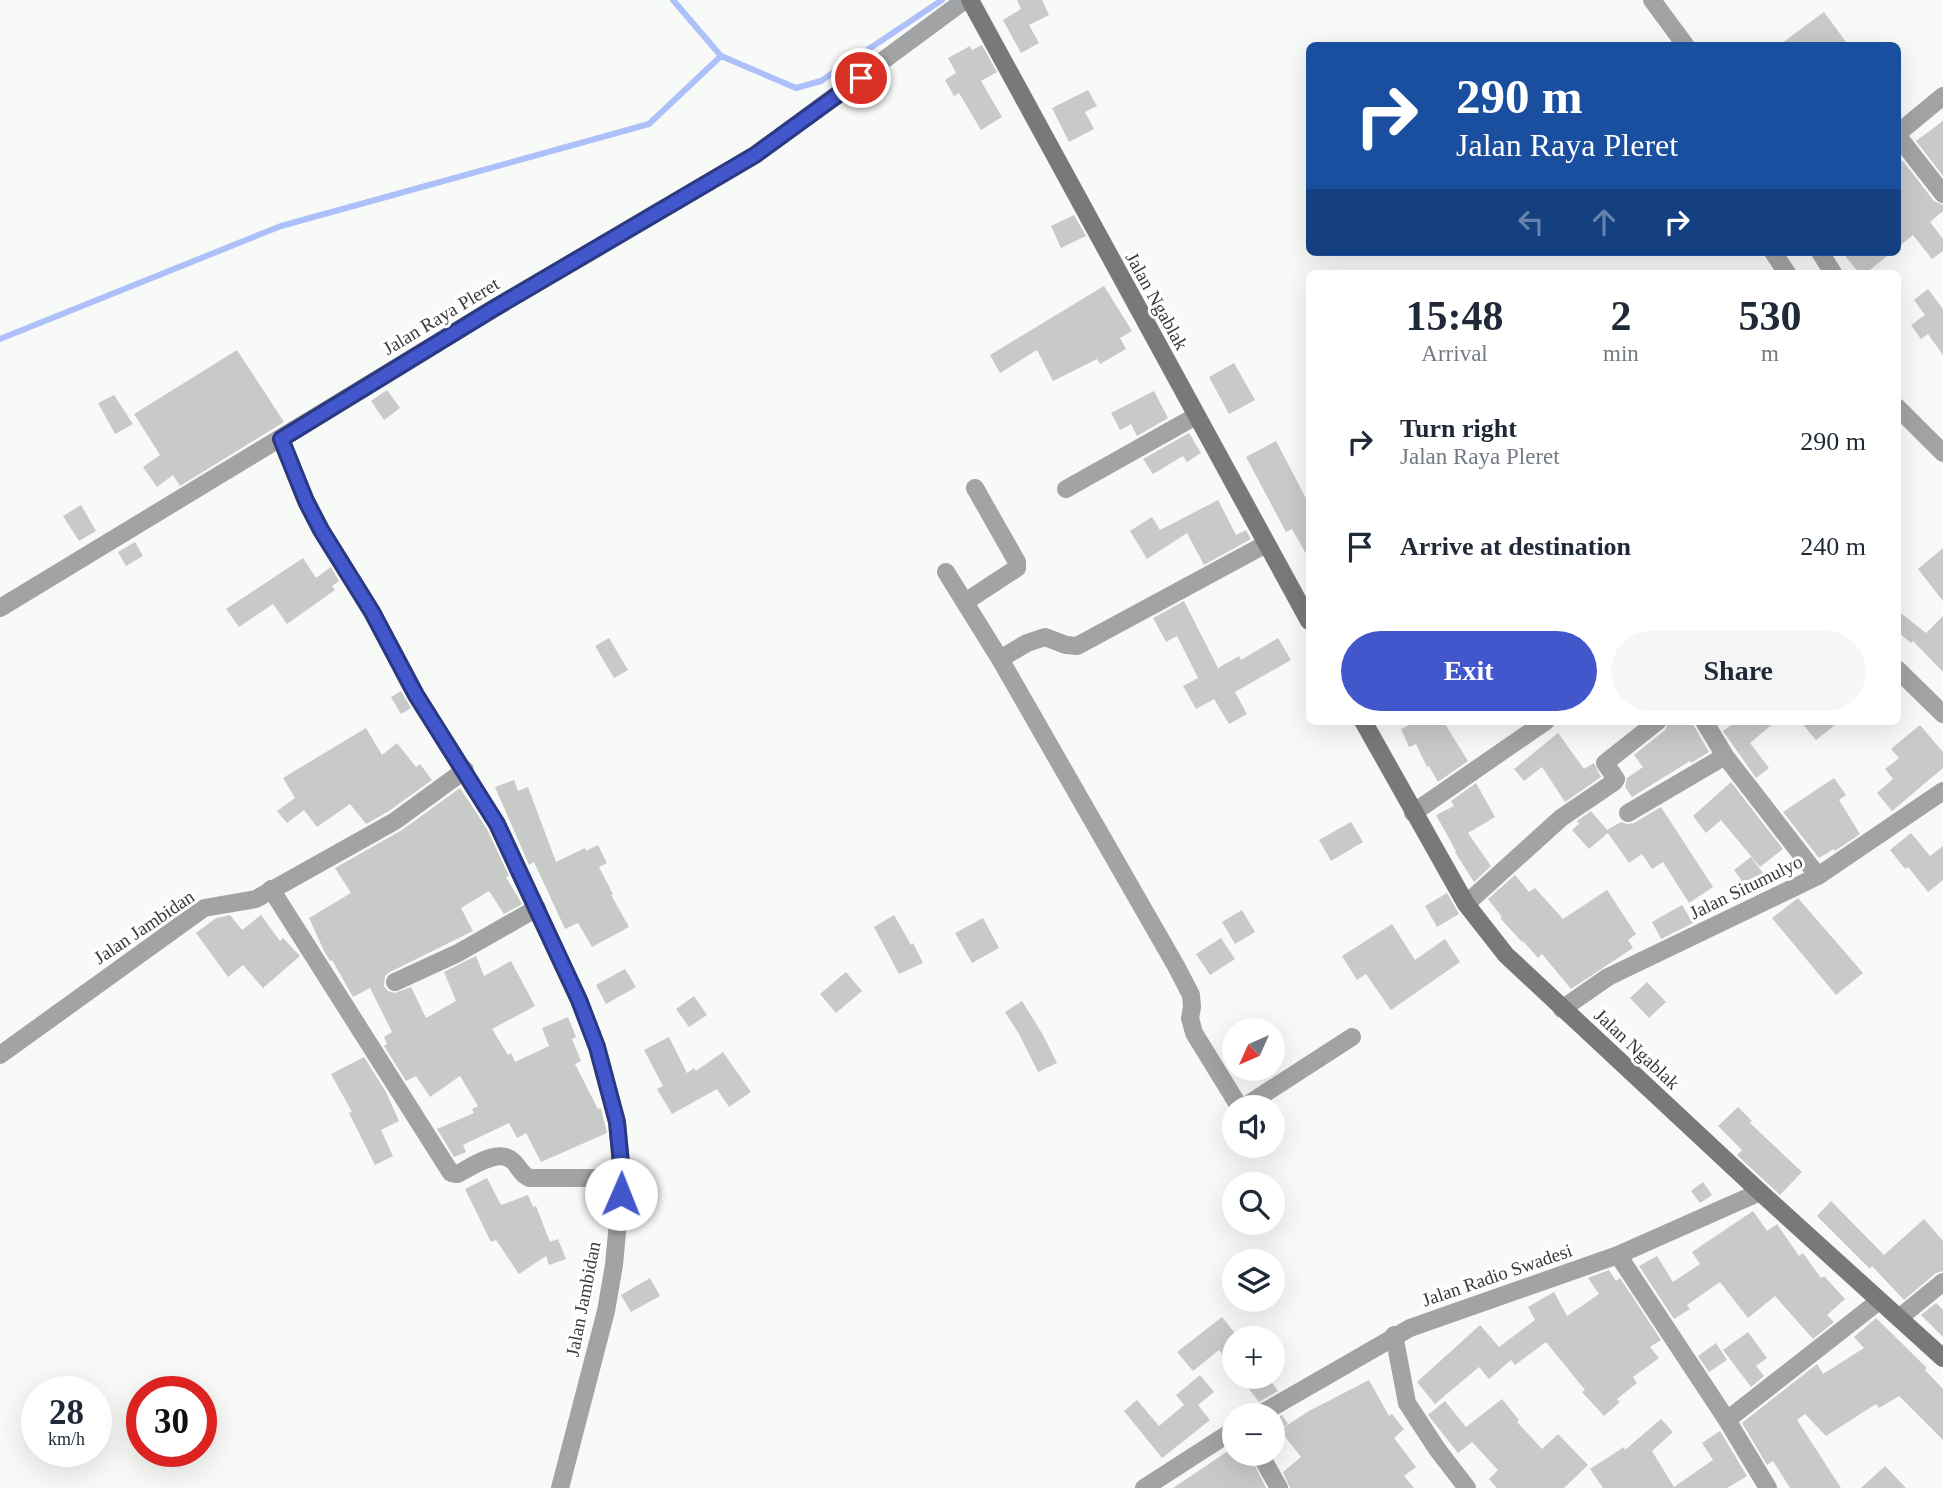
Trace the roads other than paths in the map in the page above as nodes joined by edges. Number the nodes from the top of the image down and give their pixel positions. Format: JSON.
{"nodes":[{"id":1,"x":968,"y":0,"type":"edge"},
{"id":2,"x":1652,"y":0,"type":"edge"},
{"id":3,"x":1683,"y":42,"type":"edge"},
{"id":4,"x":1943,"y":96,"type":"edge"},
{"id":5,"x":1901,"y":131,"type":"edge"},
{"id":6,"x":1901,"y":138,"type":"edge"},
{"id":7,"x":1940,"y":182,"type":"edge"},
{"id":8,"x":1901,"y":411,"type":"edge"},
{"id":9,"x":1196,"y":416,"type":"junction"},
{"id":10,"x":281,"y":439,"type":"junction"},
{"id":11,"x":1943,"y":453,"type":"edge"},
{"id":12,"x":975,"y":488,"type":"dead end"},
{"id":13,"x":1066,"y":489,"type":"dead end"},
{"id":14,"x":1266,"y":544,"type":"junction"},
{"id":15,"x":946,"y":572,"type":"dead end"},
{"id":16,"x":965,"y":602,"type":"junction"},
{"id":17,"x":0,"y":608,"type":"edge"},
{"id":18,"x":1306,"y":616,"type":"edge"},
{"id":19,"x":1000,"y":659,"type":"junction"},
{"id":20,"x":1901,"y":673,"type":"edge"},
{"id":21,"x":1943,"y":714,"type":"edge"},
{"id":22,"x":1365,"y":725,"type":"edge"},
{"id":23,"x":1540,"y":725,"type":"edge"},
{"id":24,"x":1653,"y":725,"type":"edge"},
{"id":25,"x":1706,"y":725,"type":"edge"},
{"id":26,"x":1725,"y":757,"type":"junction"},
{"id":27,"x":465,"y":770,"type":"junction"},
{"id":28,"x":1943,"y":791,"type":"edge"},
{"id":29,"x":1413,"y":813,"type":"junction"},
{"id":30,"x":1628,"y":813,"type":"dead end"},
{"id":31,"x":1818,"y":876,"type":"junction"},
{"id":32,"x":271,"y":889,"type":"junction"},
{"id":33,"x":1466,"y":904,"type":"junction"},
{"id":34,"x":537,"y":908,"type":"junction"},
{"id":35,"x":395,"y":982,"type":"dead end"},
{"id":36,"x":1562,"y":1009,"type":"junction"},
{"id":37,"x":1352,"y":1037,"type":"dead end"},
{"id":38,"x":0,"y":1055,"type":"edge"},
{"id":39,"x":622,"y":1178,"type":"junction"},
{"id":40,"x":1760,"y":1192,"type":"junction"},
{"id":41,"x":1618,"y":1255,"type":"junction"},
{"id":42,"x":1943,"y":1282,"type":"edge"},
{"id":43,"x":1879,"y":1301,"type":"junction"},
{"id":44,"x":1899,"y":1318,"type":"junction"},
{"id":45,"x":1394,"y":1335,"type":"junction"},
{"id":46,"x":1943,"y":1358,"type":"edge"},
{"id":47,"x":1279,"y":1403,"type":"edge"},
{"id":48,"x":1727,"y":1420,"type":"junction"},
{"id":49,"x":1222,"y":1438,"type":"edge"},
{"id":50,"x":1267,"y":1466,"type":"edge"},
{"id":51,"x":1464,"y":1487,"type":"edge"},
{"id":52,"x":560,"y":1488,"type":"edge"},
{"id":53,"x":1144,"y":1488,"type":"edge"},
{"id":54,"x":1279,"y":1488,"type":"edge"},
{"id":55,"x":1768,"y":1488,"type":"edge"}],
"edges":[{"from":1,"to":9,"type":"street","name":"Jalan Ngablak"},
{"from":1,"to":10,"type":"street","name":"Jalan Raya Pleret"},
{"from":2,"to":3,"type":"street"},
{"from":4,"to":5,"type":"street"},
{"from":6,"to":7,"type":"street"},
{"from":8,"to":11,"type":"street"},
{"from":9,"to":13,"type":"street"},
{"from":9,"to":14,"type":"street","name":"Jalan Ngablak"},
{"from":10,"to":17,"type":"street","name":"Jalan Raya Pleret"},
{"from":10,"to":27,"type":"street","name":"Jalan Jambidan"},
{"from":12,"to":16,"type":"street"},
{"from":14,"to":18,"type":"street","name":"Jalan Ngablak"},
{"from":14,"to":19,"type":"street"},
{"from":15,"to":16,"type":"street"},
{"from":16,"to":19,"type":"street"},
{"from":19,"to":37,"type":"street"},
{"from":20,"to":21,"type":"street"},
{"from":22,"to":29,"type":"street","name":"Jalan Ngablak"},
{"from":23,"to":29,"type":"street"},
{"from":24,"to":33,"type":"street"},
{"from":25,"to":26,"type":"street"},
{"from":26,"to":30,"type":"street"},
{"from":26,"to":31,"type":"street"},
{"from":27,"to":32,"type":"street","name":"Jalan Jambidan"},
{"from":27,"to":34,"type":"street","name":"Jalan Jambidan"},
{"from":28,"to":31,"type":"street","name":"Jalan Situmulyo"},
{"from":29,"to":33,"type":"street","name":"Jalan Ngablak"},
{"from":31,"to":36,"type":"street","name":"Jalan Situmulyo"},
{"from":32,"to":38,"type":"street","name":"Jalan Jambidan"},
{"from":32,"to":39,"type":"street"},
{"from":33,"to":36,"type":"street","name":"Jalan Ngablak"},
{"from":34,"to":35,"type":"street"},
{"from":34,"to":39,"type":"street","name":"Jalan Jambidan"},
{"from":36,"to":40,"type":"street","name":"Jalan Ngablak"},
{"from":39,"to":52,"type":"street","name":"Jalan Jambidan"},
{"from":40,"to":41,"type":"street","name":"Jalan Radio Swadesi"},
{"from":40,"to":43,"type":"street","name":"Jalan Ngablak"},
{"from":41,"to":45,"type":"street","name":"Jalan Radio Swadesi"},
{"from":41,"to":48,"type":"street"},
{"from":42,"to":44,"type":"street"},
{"from":43,"to":44,"type":"street","name":"Jalan Ngablak"},
{"from":43,"to":48,"type":"street"},
{"from":44,"to":46,"type":"street","name":"Jalan Ngablak"},
{"from":45,"to":47,"type":"street","name":"Jalan Radio Swadesi"},
{"from":45,"to":51,"type":"street"},
{"from":48,"to":55,"type":"street"},
{"from":49,"to":53,"type":"street"},
{"from":50,"to":54,"type":"street"}]}
